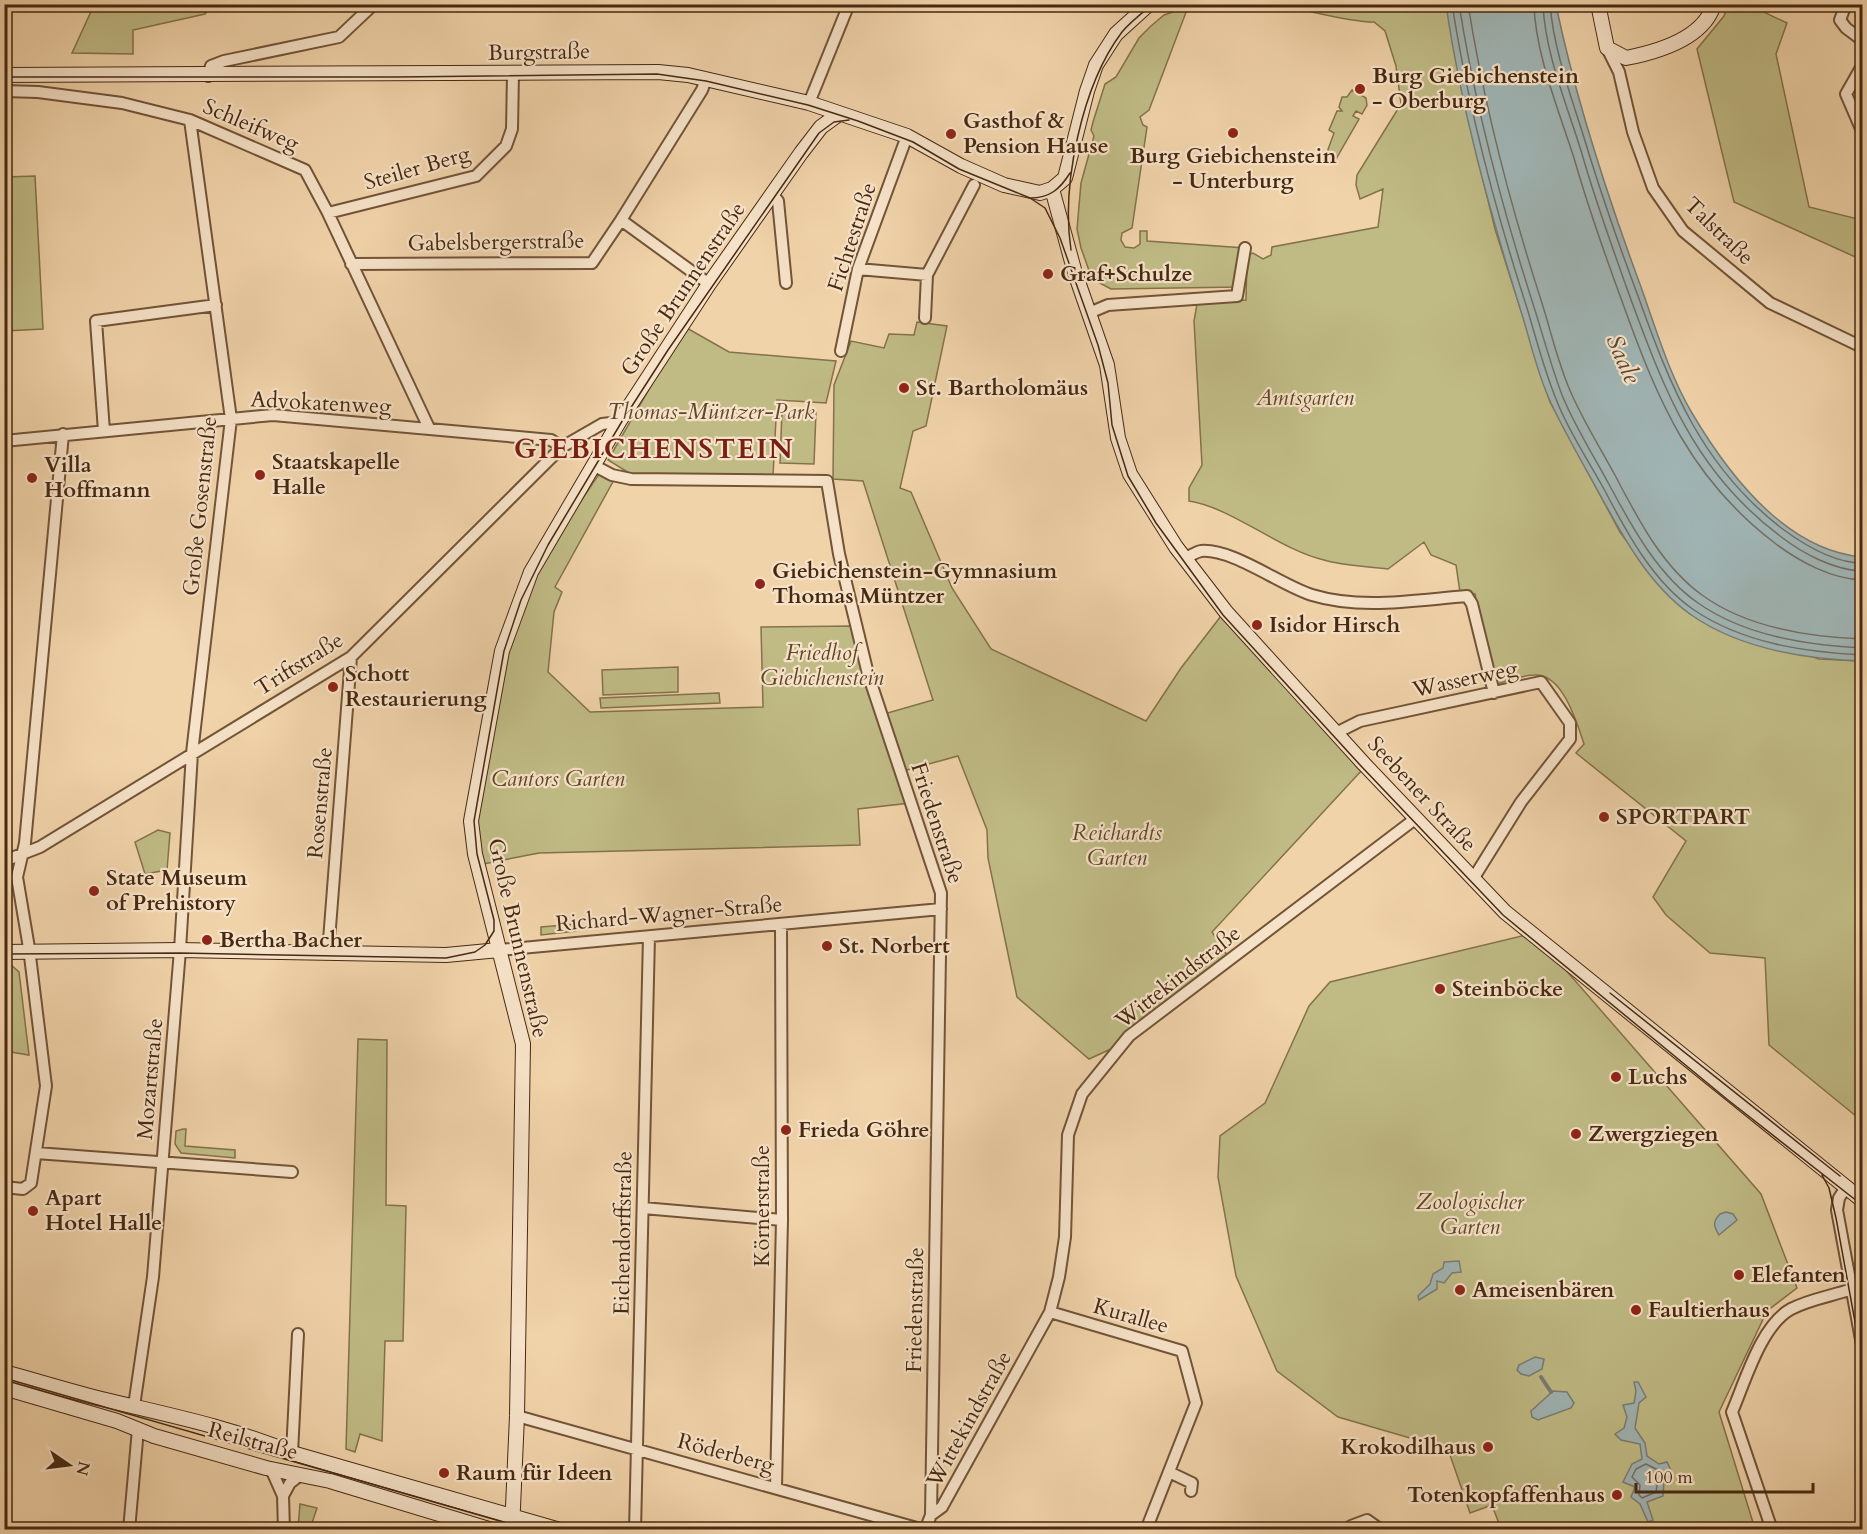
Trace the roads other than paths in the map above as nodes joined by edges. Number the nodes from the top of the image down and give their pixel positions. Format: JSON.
{"nodes":[{"id":1,"x":374,"y":4,"type":"edge"},
{"id":2,"x":849,"y":4,"type":"edge"},
{"id":3,"x":1149,"y":4,"type":"edge"},
{"id":4,"x":1598,"y":4,"type":"edge"},
{"id":5,"x":1714,"y":4,"type":"edge"},
{"id":6,"x":1846,"y":4,"type":"edge"},
{"id":7,"x":1863,"y":40,"type":"edge"},
{"id":8,"x":1607,"y":48,"type":"junction"},
{"id":9,"x":1863,"y":66,"type":"edge"},
{"id":10,"x":513,"y":73,"type":"junction"},
{"id":11,"x":4,"y":75,"type":"edge"},
{"id":12,"x":208,"y":75,"type":"junction"},
{"id":13,"x":706,"y":79,"type":"junction"},
{"id":14,"x":4,"y":92,"type":"edge"},
{"id":15,"x":809,"y":103,"type":"junction"},
{"id":16,"x":838,"y":114,"type":"junction"},
{"id":17,"x":190,"y":120,"type":"junction"},
{"id":18,"x":1863,"y":131,"type":"edge"},
{"id":19,"x":907,"y":136,"type":"junction"},
{"id":20,"x":974,"y":185,"type":"dead end"},
{"id":21,"x":1053,"y":189,"type":"junction"},
{"id":22,"x":773,"y":195,"type":"junction"},
{"id":23,"x":328,"y":213,"type":"junction"},
{"id":24,"x":621,"y":220,"type":"junction"},
{"id":25,"x":1245,"y":248,"type":"dead end"},
{"id":26,"x":351,"y":264,"type":"junction"},
{"id":27,"x":858,"y":269,"type":"junction"},
{"id":28,"x":927,"y":275,"type":"junction"},
{"id":29,"x":786,"y":283,"type":"dead end"},
{"id":30,"x":709,"y":284,"type":"junction"},
{"id":31,"x":216,"y":305,"type":"junction"},
{"id":32,"x":1089,"y":313,"type":"junction"},
{"id":33,"x":925,"y":318,"type":"dead end"},
{"id":34,"x":1863,"y":347,"type":"edge"},
{"id":35,"x":840,"y":351,"type":"dead end"},
{"id":36,"x":231,"y":419,"type":"junction"},
{"id":37,"x":619,"y":422,"type":"junction"},
{"id":38,"x":429,"y":428,"type":"junction"},
{"id":39,"x":105,"y":431,"type":"junction"},
{"id":40,"x":63,"y":434,"type":"junction"},
{"id":41,"x":4,"y":441,"type":"edge"},
{"id":42,"x":562,"y":447,"type":"junction"},
{"id":43,"x":593,"y":465,"type":"junction"},
{"id":44,"x":1185,"y":558,"type":"junction"},
{"id":45,"x":351,"y":657,"type":"junction"},
{"id":46,"x":1494,"y":693,"type":"junction"},
{"id":47,"x":1336,"y":733,"type":"junction"},
{"id":48,"x":192,"y":753,"type":"junction"},
{"id":49,"x":1415,"y":819,"type":"junction"},
{"id":50,"x":22,"y":856,"type":"junction"},
{"id":51,"x":4,"y":861,"type":"edge"},
{"id":52,"x":1473,"y":879,"type":"junction"},
{"id":53,"x":941,"y":909,"type":"junction"},
{"id":54,"x":781,"y":925,"type":"junction"},
{"id":55,"x":649,"y":937,"type":"junction"},
{"id":56,"x":180,"y":950,"type":"junction"},
{"id":57,"x":499,"y":950,"type":"junction"},
{"id":58,"x":29,"y":951,"type":"junction"},
{"id":59,"x":4,"y":952,"type":"edge"},
{"id":60,"x":328,"y":952,"type":"junction"},
{"id":61,"x":36,"y":1153,"type":"junction"},
{"id":62,"x":162,"y":1162,"type":"junction"},
{"id":63,"x":292,"y":1172,"type":"dead end"},
{"id":64,"x":4,"y":1187,"type":"edge"},
{"id":65,"x":1846,"y":1187,"type":"junction"},
{"id":66,"x":1863,"y":1200,"type":"edge"},
{"id":67,"x":643,"y":1208,"type":"junction"},
{"id":68,"x":782,"y":1220,"type":"junction"},
{"id":69,"x":1852,"y":1289,"type":"junction"},
{"id":70,"x":1050,"y":1312,"type":"junction"},
{"id":71,"x":298,"y":1334,"type":"dead end"},
{"id":72,"x":1863,"y":1345,"type":"edge"},
{"id":73,"x":4,"y":1372,"type":"edge"},
{"id":74,"x":4,"y":1388,"type":"edge"},
{"id":75,"x":134,"y":1406,"type":"junction"},
{"id":76,"x":517,"y":1416,"type":"junction"},
{"id":77,"x":138,"y":1430,"type":"junction"},
{"id":78,"x":636,"y":1448,"type":"junction"},
{"id":79,"x":292,"y":1453,"type":"junction"},
{"id":80,"x":271,"y":1469,"type":"junction"},
{"id":81,"x":1169,"y":1472,"type":"junction"},
{"id":82,"x":299,"y":1476,"type":"junction"},
{"id":83,"x":776,"y":1487,"type":"junction"},
{"id":84,"x":1191,"y":1491,"type":"dead end"},
{"id":85,"x":283,"y":1496,"type":"junction"},
{"id":86,"x":931,"y":1515,"type":"junction"},
{"id":87,"x":513,"y":1523,"type":"edge"},
{"id":88,"x":129,"y":1530,"type":"edge"},
{"id":89,"x":284,"y":1530,"type":"edge"},
{"id":90,"x":492,"y":1530,"type":"edge"},
{"id":91,"x":560,"y":1530,"type":"edge"},
{"id":92,"x":634,"y":1530,"type":"edge"},
{"id":93,"x":925,"y":1530,"type":"edge"},
{"id":94,"x":1146,"y":1530,"type":"edge"},
{"id":95,"x":1349,"y":1530,"type":"edge"},
{"id":96,"x":1381,"y":1530,"type":"edge"},
{"id":97,"x":1772,"y":1530,"type":"edge"}],
"edges":[{"from":1,"to":12,"type":"street"},
{"from":2,"to":15,"type":"street"},
{"from":3,"to":21,"type":"street"},
{"from":4,"to":8,"type":"street","name":"Talstraße"},
{"from":5,"to":8,"type":"street"},
{"from":6,"to":7,"type":"street"},
{"from":8,"to":34,"type":"street","name":"Talstraße"},
{"from":9,"to":18,"type":"street"},
{"from":10,"to":12,"type":"street","name":"Burgstraße"},
{"from":10,"to":13,"type":"street","name":"Burgstraße"},
{"from":10,"to":23,"type":"street","name":"Steiler Berg"},
{"from":11,"to":12,"type":"street","name":"Burgstraße"},
{"from":13,"to":15,"type":"street","name":"Burgstraße"},
{"from":13,"to":24,"type":"street","name":"Gabelsbergerstraße"},
{"from":14,"to":17,"type":"street","name":"Schleifweg"},
{"from":15,"to":16,"type":"street","name":"Burgstraße"},
{"from":16,"to":19,"type":"street","name":"Burgstraße"},
{"from":16,"to":22,"type":"street","name":"Große Brunnenstraße"},
{"from":17,"to":23,"type":"street","name":"Schleifweg"},
{"from":17,"to":31,"type":"street","name":"Große Gosenstraße"},
{"from":19,"to":21,"type":"street","name":"Burgstraße"},
{"from":19,"to":27,"type":"street","name":"Fichtestraße"},
{"from":20,"to":28,"type":"street"},
{"from":21,"to":32,"type":"street","name":"Seebener Straße"},
{"from":22,"to":29,"type":"street"},
{"from":22,"to":30,"type":"street","name":"Große Brunnenstraße"},
{"from":23,"to":26,"type":"street","name":"Schleifweg"},
{"from":24,"to":26,"type":"street","name":"Gabelsbergerstraße"},
{"from":24,"to":30,"type":"street"},
{"from":25,"to":32,"type":"street"},
{"from":26,"to":38,"type":"street","name":"Schleifweg"},
{"from":27,"to":28,"type":"street"},
{"from":27,"to":35,"type":"street","name":"Fichtestraße"},
{"from":28,"to":33,"type":"street"},
{"from":30,"to":37,"type":"street","name":"Große Brunnenstraße"},
{"from":31,"to":36,"type":"street","name":"Große Gosenstraße"},
{"from":31,"to":39,"type":"street"},
{"from":32,"to":44,"type":"street","name":"Seebener Straße"},
{"from":36,"to":38,"type":"street","name":"Advokatenweg"},
{"from":36,"to":39,"type":"street","name":"Advokatenweg"},
{"from":36,"to":48,"type":"street","name":"Große Gosenstraße"},
{"from":37,"to":42,"type":"street","name":"Triftstraße"},
{"from":37,"to":43,"type":"street","name":"Große Brunnenstraße"},
{"from":38,"to":42,"type":"street","name":"Advokatenweg"},
{"from":39,"to":40,"type":"street","name":"Advokatenweg"},
{"from":40,"to":41,"type":"street","name":"Advokatenweg"},
{"from":40,"to":50,"type":"street"},
{"from":42,"to":45,"type":"street","name":"Triftstraße"},
{"from":43,"to":53,"type":"street","name":"Friedenstraße"},
{"from":43,"to":57,"type":"street","name":"Große Brunnenstraße"},
{"from":44,"to":46,"type":"street"},
{"from":44,"to":47,"type":"street","name":"Seebener Straße"},
{"from":45,"to":48,"type":"street","name":"Triftstraße"},
{"from":45,"to":60,"type":"street","name":"Rosenstraße"},
{"from":46,"to":47,"type":"street","name":"Wasserweg"},
{"from":46,"to":52,"type":"street","name":"Wasserweg"},
{"from":47,"to":49,"type":"street","name":"Seebener Straße"},
{"from":48,"to":50,"type":"street","name":"Triftstraße"},
{"from":48,"to":56,"type":"street","name":"Mozartstraße"},
{"from":49,"to":52,"type":"street","name":"Seebener Straße"},
{"from":49,"to":70,"type":"street","name":"Wittekindstraße"},
{"from":50,"to":51,"type":"street","name":"Triftstraße"},
{"from":50,"to":58,"type":"street"},
{"from":52,"to":65,"type":"street","name":"Seebener Straße"},
{"from":53,"to":54,"type":"street","name":"Richard-Wagner-Straße"},
{"from":53,"to":86,"type":"street","name":"Friedenstraße"},
{"from":54,"to":55,"type":"street","name":"Richard-Wagner-Straße"},
{"from":54,"to":68,"type":"street","name":"Körnerstraße"},
{"from":55,"to":57,"type":"street","name":"Richard-Wagner-Straße"},
{"from":55,"to":67,"type":"street","name":"Eichendorffstraße"},
{"from":56,"to":58,"type":"street","name":"Richard-Wagner-Straße"},
{"from":56,"to":60,"type":"street","name":"Richard-Wagner-Straße"},
{"from":56,"to":62,"type":"street","name":"Mozartstraße"},
{"from":57,"to":60,"type":"street","name":"Richard-Wagner-Straße"},
{"from":57,"to":76,"type":"street","name":"Große Brunnenstraße"},
{"from":58,"to":59,"type":"street","name":"Richard-Wagner-Straße"},
{"from":58,"to":61,"type":"street"},
{"from":61,"to":62,"type":"street"},
{"from":61,"to":64,"type":"street"},
{"from":62,"to":63,"type":"street"},
{"from":62,"to":75,"type":"street","name":"Mozartstraße"},
{"from":65,"to":66,"type":"street","name":"Seebener Straße"},
{"from":65,"to":69,"type":"street"},
{"from":67,"to":68,"type":"street"},
{"from":67,"to":78,"type":"street","name":"Eichendorffstraße"},
{"from":68,"to":83,"type":"street","name":"Körnerstraße"},
{"from":69,"to":72,"type":"street"},
{"from":69,"to":97,"type":"street"},
{"from":70,"to":81,"type":"street","name":"Kurallee"},
{"from":70,"to":86,"type":"street","name":"Wittekindstraße"},
{"from":71,"to":79,"type":"street","name":"Reilstraße"},
{"from":73,"to":75,"type":"street","name":"Reilstraße"},
{"from":74,"to":77,"type":"street","name":"Reilstraße"},
{"from":75,"to":79,"type":"street","name":"Reilstraße"},
{"from":76,"to":78,"type":"street","name":"Röderberg"},
{"from":76,"to":87,"type":"street","name":"Große Brunnenstraße"},
{"from":77,"to":80,"type":"street","name":"Reilstraße"},
{"from":77,"to":88,"type":"street"},
{"from":78,"to":83,"type":"street","name":"Röderberg"},
{"from":78,"to":92,"type":"street","name":"Eichendorffstraße"},
{"from":79,"to":87,"type":"street","name":"Reilstraße"},
{"from":80,"to":82,"type":"street","name":"Reilstraße"},
{"from":80,"to":85,"type":"street"},
{"from":81,"to":84,"type":"street"},
{"from":81,"to":94,"type":"street","name":"Kurallee"},
{"from":82,"to":85,"type":"street"},
{"from":82,"to":90,"type":"street","name":"Reilstraße"},
{"from":83,"to":93,"type":"street","name":"Röderberg"},
{"from":85,"to":89,"type":"street"},
{"from":86,"to":93,"type":"street","name":"Friedenstraße"},
{"from":87,"to":91,"type":"street","name":"Reilstraße"},
{"from":95,"to":96,"type":"street"}]}
